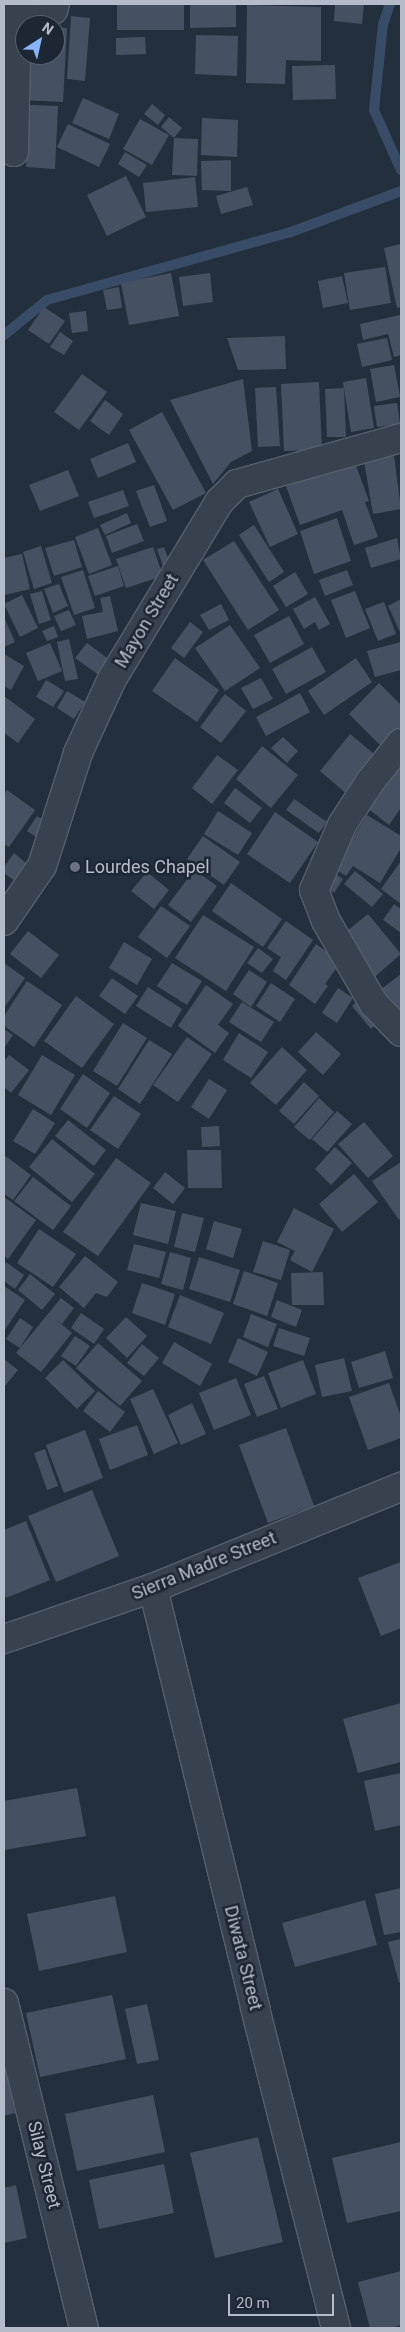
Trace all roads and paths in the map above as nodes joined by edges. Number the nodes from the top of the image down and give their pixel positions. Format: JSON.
{"nodes":[{"id":1,"x":55,"y":4,"type":"edge"},
{"id":2,"x":11,"y":11,"type":"edge"},
{"id":3,"x":14,"y":152,"type":"dead end"},
{"id":4,"x":401,"y":438,"type":"edge"},
{"id":5,"x":401,"y":743,"type":"edge"},
{"id":6,"x":4,"y":921,"type":"edge"},
{"id":7,"x":401,"y":1032,"type":"edge"},
{"id":8,"x":401,"y":1487,"type":"edge"},
{"id":9,"x":153,"y":1588,"type":"junction"},
{"id":10,"x":4,"y":1640,"type":"edge"},
{"id":11,"x":4,"y":2003,"type":"edge"},
{"id":12,"x":84,"y":2328,"type":"edge"},
{"id":13,"x":336,"y":2328,"type":"edge"}],
"edges":[{"from":1,"to":2,"type":"street"},
{"from":2,"to":3,"type":"street"},
{"from":4,"to":6,"type":"street","name":"Mayon Street"},
{"from":5,"to":7,"type":"street"},
{"from":8,"to":9,"type":"street","name":"Sierra Madre Street"},
{"from":9,"to":10,"type":"street","name":"Sierra Madre Street"},
{"from":9,"to":13,"type":"street","name":"Diwata Street"},
{"from":11,"to":12,"type":"street","name":"Silay Street"}]}
